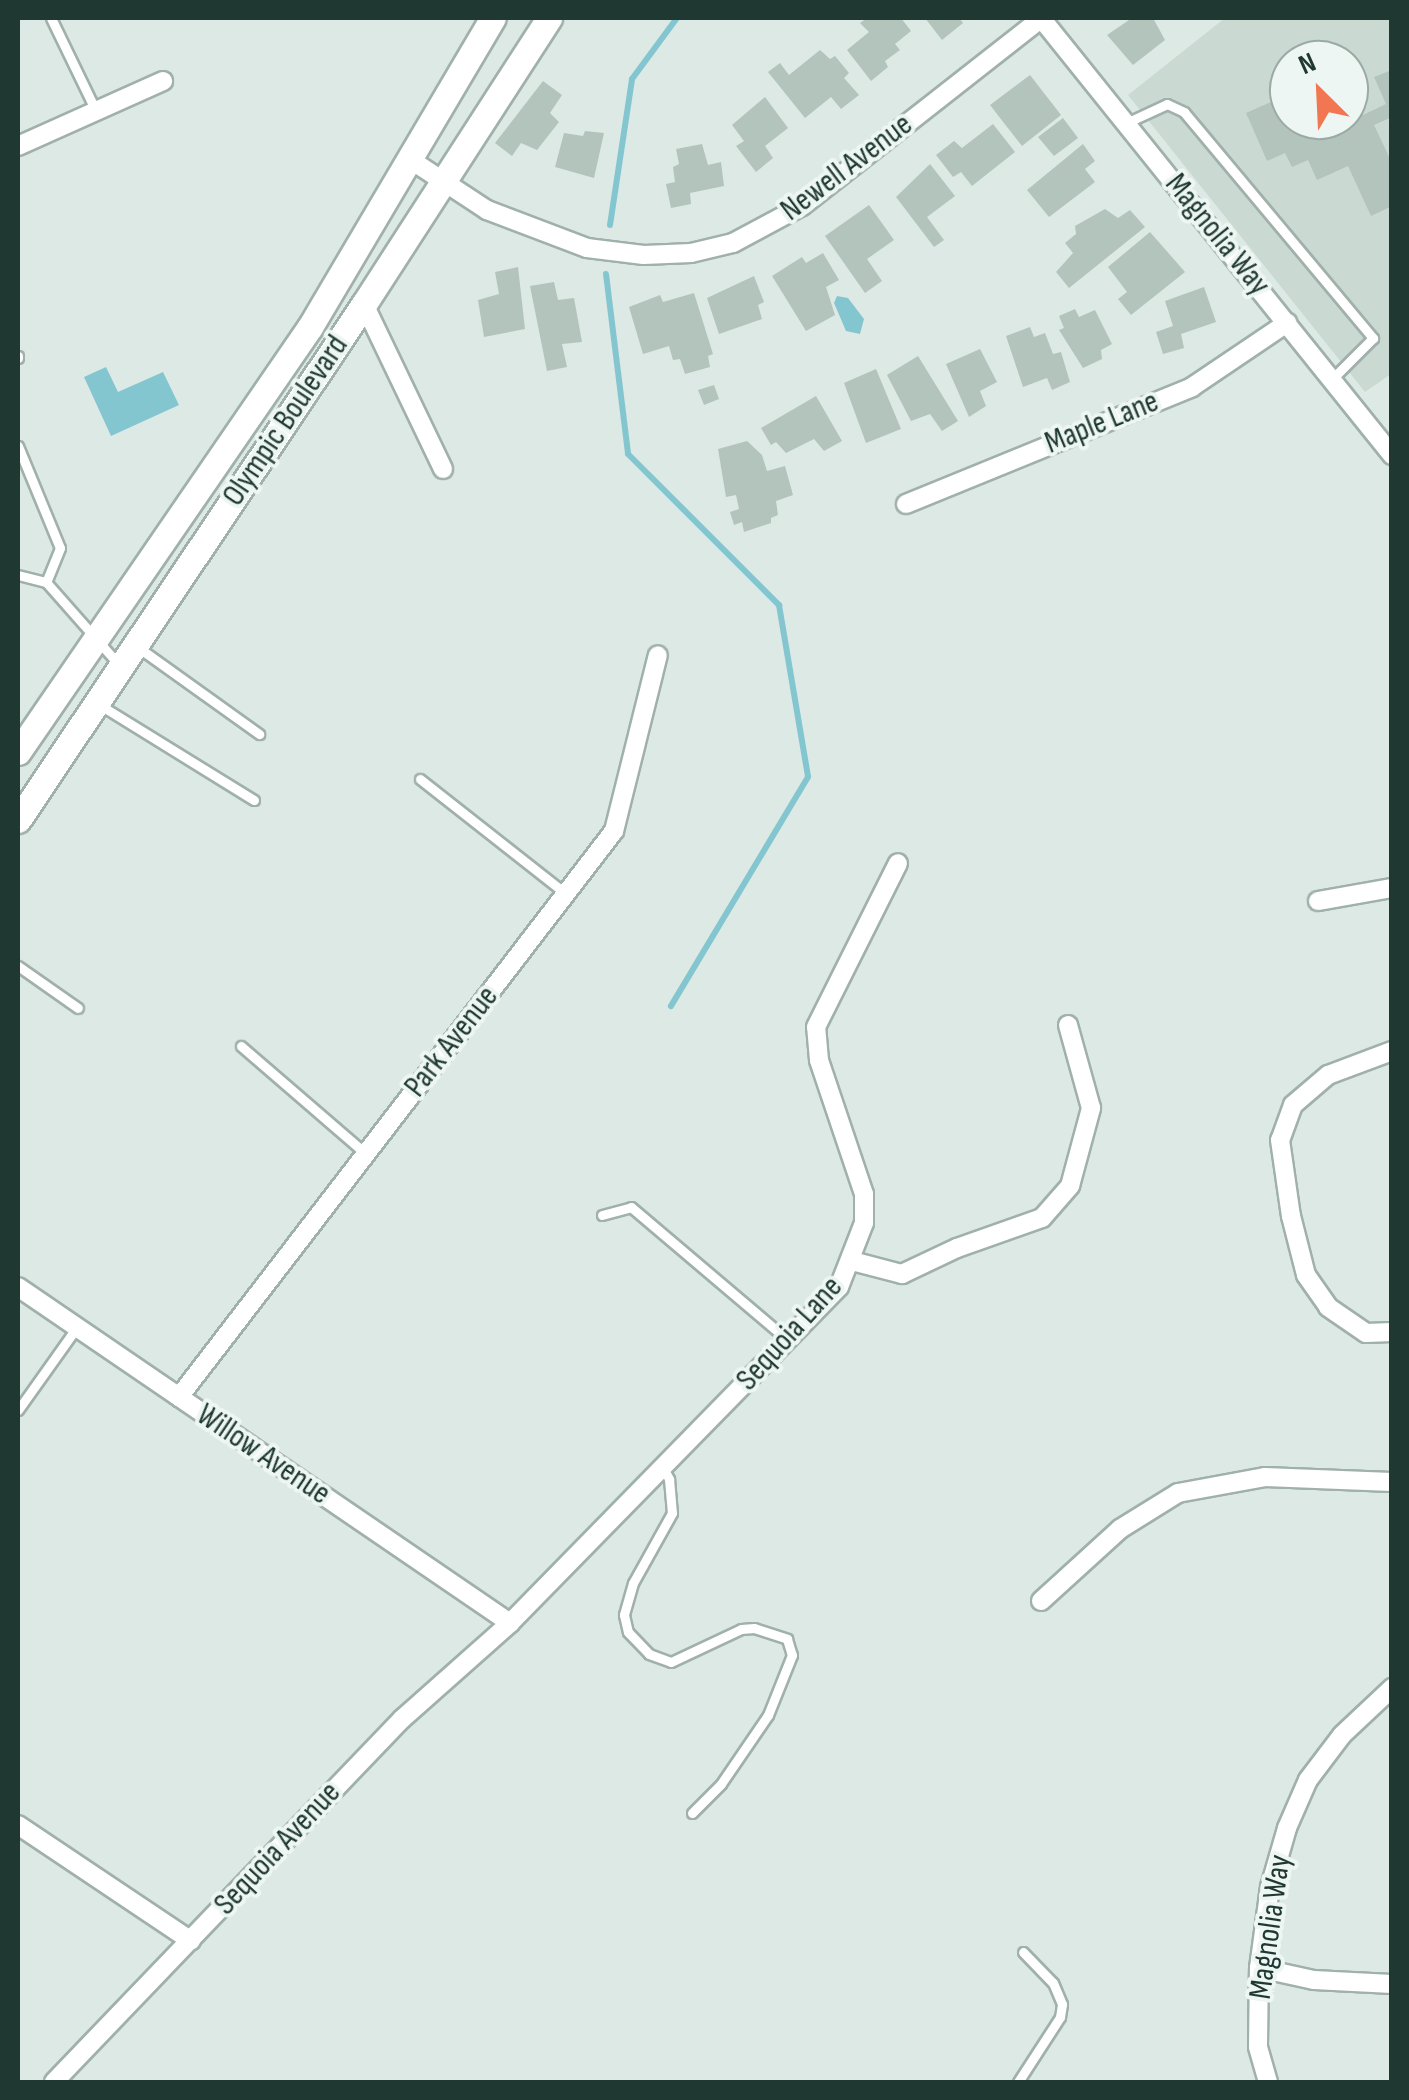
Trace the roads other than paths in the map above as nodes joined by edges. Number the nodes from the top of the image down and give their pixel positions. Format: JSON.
{"nodes":[{"id":1,"x":51,"y":18,"type":"edge"},
{"id":2,"x":492,"y":18,"type":"edge"},
{"id":3,"x":549,"y":18,"type":"edge"},
{"id":4,"x":1041,"y":18,"type":"edge"},
{"id":5,"x":163,"y":80,"type":"dead end"},
{"id":6,"x":96,"y":111,"type":"junction"},
{"id":7,"x":1126,"y":123,"type":"junction"},
{"id":8,"x":18,"y":146,"type":"edge"},
{"id":9,"x":408,"y":158,"type":"junction"},
{"id":10,"x":444,"y":182,"type":"junction"},
{"id":11,"x":364,"y":304,"type":"junction"},
{"id":12,"x":1287,"y":322,"type":"junction"},
{"id":13,"x":1332,"y":379,"type":"junction"},
{"id":14,"x":18,"y":446,"type":"edge"},
{"id":15,"x":1392,"y":455,"type":"edge"},
{"id":16,"x":443,"y":469,"type":"dead end"},
{"id":17,"x":906,"y":504,"type":"dead end"},
{"id":18,"x":18,"y":575,"type":"edge"},
{"id":19,"x":46,"y":582,"type":"junction"},
{"id":20,"x":97,"y":637,"type":"junction"},
{"id":21,"x":658,"y":655,"type":"dead end"},
{"id":22,"x":129,"y":657,"type":"junction"},
{"id":23,"x":98,"y":703,"type":"junction"},
{"id":24,"x":259,"y":734,"type":"dead end"},
{"id":25,"x":18,"y":752,"type":"edge"},
{"id":26,"x":420,"y":779,"type":"dead end"},
{"id":27,"x":254,"y":800,"type":"dead end"},
{"id":28,"x":18,"y":820,"type":"edge"},
{"id":29,"x":898,"y":863,"type":"dead end"},
{"id":30,"x":1392,"y":888,"type":"edge"},
{"id":31,"x":566,"y":894,"type":"junction"},
{"id":32,"x":1318,"y":901,"type":"dead end"},
{"id":33,"x":18,"y":966,"type":"edge"},
{"id":34,"x":78,"y":1008,"type":"dead end"},
{"id":35,"x":1068,"y":1024,"type":"dead end"},
{"id":36,"x":241,"y":1046,"type":"dead end"},
{"id":37,"x":1392,"y":1051,"type":"edge"},
{"id":38,"x":366,"y":1154,"type":"junction"},
{"id":39,"x":602,"y":1215,"type":"dead end"},
{"id":40,"x":852,"y":1261,"type":"junction"},
{"id":41,"x":18,"y":1287,"type":"edge"},
{"id":42,"x":77,"y":1327,"type":"junction"},
{"id":43,"x":1392,"y":1332,"type":"edge"},
{"id":44,"x":788,"y":1340,"type":"junction"},
{"id":45,"x":179,"y":1397,"type":"junction"},
{"id":46,"x":18,"y":1410,"type":"edge"},
{"id":47,"x":663,"y":1468,"type":"junction"},
{"id":48,"x":1392,"y":1482,"type":"edge"},
{"id":49,"x":1040,"y":1601,"type":"dead end"},
{"id":50,"x":510,"y":1623,"type":"junction"},
{"id":51,"x":1392,"y":1688,"type":"edge"},
{"id":52,"x":692,"y":1813,"type":"dead end"},
{"id":53,"x":18,"y":1825,"type":"edge"},
{"id":54,"x":191,"y":1941,"type":"junction"},
{"id":55,"x":1022,"y":1952,"type":"dead end"},
{"id":56,"x":1259,"y":1968,"type":"junction"},
{"id":57,"x":1392,"y":1984,"type":"edge"},
{"id":58,"x":54,"y":2082,"type":"edge"},
{"id":59,"x":1018,"y":2082,"type":"edge"},
{"id":60,"x":1268,"y":2082,"type":"edge"}],
"edges":[{"from":1,"to":6,"type":"lane"},
{"from":2,"to":9,"type":"main road","name":"Olympic Boulevard"},
{"from":3,"to":10,"type":"main road","name":"Olympic Boulevard"},
{"from":4,"to":7,"type":"street","name":"Magnolia Way"},
{"from":4,"to":10,"type":"street","name":"Newell Avenue"},
{"from":5,"to":6,"type":"street"},
{"from":6,"to":8,"type":"street"},
{"from":7,"to":12,"type":"street","name":"Magnolia Way"},
{"from":7,"to":13,"type":"lane"},
{"from":9,"to":10,"type":"street","name":"Newell Avenue"},
{"from":9,"to":20,"type":"main road","name":"Olympic Boulevard"},
{"from":10,"to":11,"type":"main road","name":"Olympic Boulevard"},
{"from":11,"to":16,"type":"street"},
{"from":11,"to":22,"type":"main road","name":"Olympic Boulevard"},
{"from":12,"to":13,"type":"street","name":"Magnolia Way"},
{"from":12,"to":17,"type":"street","name":"Maple Lane"},
{"from":13,"to":15,"type":"street","name":"Magnolia Way"},
{"from":14,"to":19,"type":"lane"},
{"from":18,"to":19,"type":"lane"},
{"from":19,"to":20,"type":"lane"},
{"from":20,"to":22,"type":"lane"},
{"from":20,"to":25,"type":"main road","name":"Olympic Boulevard"},
{"from":21,"to":31,"type":"street","name":"Park Avenue"},
{"from":22,"to":23,"type":"main road","name":"Olympic Boulevard"},
{"from":22,"to":24,"type":"lane"},
{"from":23,"to":27,"type":"lane"},
{"from":23,"to":28,"type":"main road","name":"Olympic Boulevard"},
{"from":26,"to":31,"type":"lane"},
{"from":29,"to":40,"type":"street","name":"Sequoia Lane"},
{"from":30,"to":32,"type":"street"},
{"from":31,"to":38,"type":"street","name":"Park Avenue"},
{"from":33,"to":34,"type":"lane"},
{"from":35,"to":40,"type":"street"},
{"from":36,"to":38,"type":"lane"},
{"from":37,"to":43,"type":"street"},
{"from":38,"to":45,"type":"street","name":"Park Avenue"},
{"from":39,"to":44,"type":"lane"},
{"from":40,"to":44,"type":"street","name":"Sequoia Lane"},
{"from":41,"to":42,"type":"street","name":"Willow Avenue"},
{"from":42,"to":45,"type":"street","name":"Willow Avenue"},
{"from":42,"to":46,"type":"lane"},
{"from":44,"to":47,"type":"street","name":"Sequoia Lane"},
{"from":45,"to":50,"type":"street","name":"Willow Avenue"},
{"from":47,"to":50,"type":"street","name":"Sequoia Lane"},
{"from":47,"to":52,"type":"lane"},
{"from":48,"to":49,"type":"street"},
{"from":50,"to":54,"type":"street","name":"Sequoia Avenue"},
{"from":51,"to":56,"type":"street","name":"Magnolia Way"},
{"from":53,"to":54,"type":"street"},
{"from":54,"to":58,"type":"street","name":"Sequoia Avenue"},
{"from":55,"to":59,"type":"lane"},
{"from":56,"to":57,"type":"street"},
{"from":56,"to":60,"type":"street","name":"Magnolia Way"}]}
